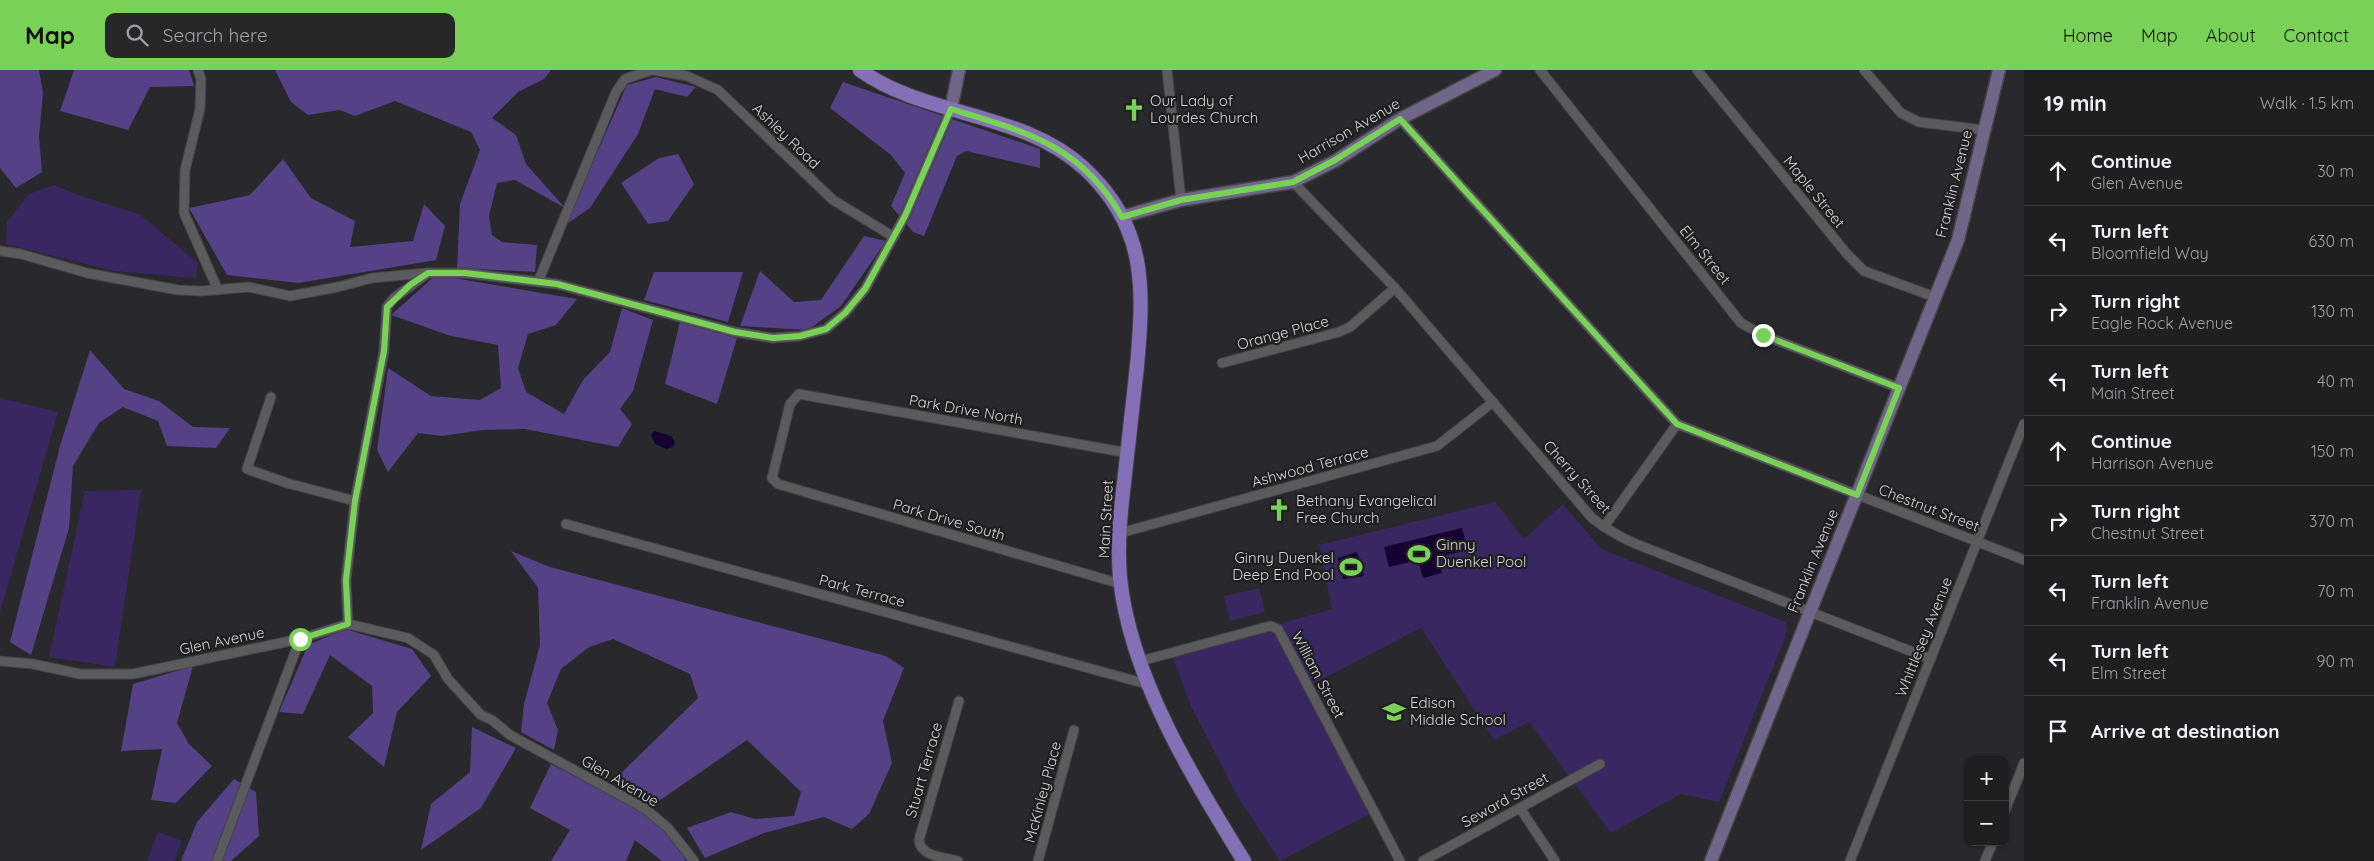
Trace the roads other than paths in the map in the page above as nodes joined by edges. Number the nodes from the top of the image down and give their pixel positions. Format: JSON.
{"nodes":[{"id":1,"x":198,"y":70,"type":"edge"},
{"id":2,"x":653,"y":70,"type":"edge"},
{"id":3,"x":860,"y":70,"type":"edge"},
{"id":4,"x":959,"y":70,"type":"edge"},
{"id":5,"x":1166,"y":70,"type":"edge"},
{"id":6,"x":1495,"y":70,"type":"edge"},
{"id":7,"x":1540,"y":70,"type":"edge"},
{"id":8,"x":1697,"y":70,"type":"edge"},
{"id":9,"x":1864,"y":70,"type":"edge"},
{"id":10,"x":1999,"y":70,"type":"edge"},
{"id":11,"x":951,"y":109,"type":"junction"},
{"id":12,"x":1400,"y":119,"type":"junction"},
{"id":13,"x":1984,"y":130,"type":"junction"},
{"id":14,"x":1293,"y":182,"type":"junction"},
{"id":15,"x":1181,"y":200,"type":"junction"},
{"id":16,"x":1122,"y":217,"type":"junction"},
{"id":17,"x":894,"y":237,"type":"junction"},
{"id":18,"x":0,"y":251,"type":"edge"},
{"id":19,"x":428,"y":273,"type":"junction"},
{"id":20,"x":538,"y":282,"type":"junction"},
{"id":21,"x":1395,"y":288,"type":"junction"},
{"id":22,"x":218,"y":290,"type":"junction"},
{"id":23,"x":1935,"y":297,"type":"junction"},
{"id":24,"x":1222,"y":363,"type":"dead end"},
{"id":25,"x":1899,"y":388,"type":"junction"},
{"id":26,"x":271,"y":397,"type":"dead end"},
{"id":27,"x":1493,"y":402,"type":"junction"},
{"id":28,"x":1677,"y":424,"type":"junction"},
{"id":29,"x":2024,"y":424,"type":"edge"},
{"id":30,"x":1128,"y":453,"type":"junction"},
{"id":31,"x":772,"y":478,"type":"joint"},
{"id":32,"x":1857,"y":495,"type":"junction"},
{"id":33,"x":355,"y":501,"type":"junction"},
{"id":34,"x":566,"y":524,"type":"dead end"},
{"id":35,"x":1604,"y":527,"type":"junction"},
{"id":36,"x":1120,"y":533,"type":"junction"},
{"id":37,"x":1977,"y":541,"type":"junction"},
{"id":38,"x":2024,"y":560,"type":"edge"},
{"id":39,"x":1121,"y":584,"type":"junction"},
{"id":40,"x":1811,"y":611,"type":"junction"},
{"id":41,"x":348,"y":624,"type":"junction"},
{"id":42,"x":300,"y":639,"type":"junction"},
{"id":43,"x":1931,"y":659,"type":"junction"},
{"id":44,"x":0,"y":661,"type":"edge"},
{"id":45,"x":1141,"y":661,"type":"junction"},
{"id":46,"x":1150,"y":685,"type":"junction"},
{"id":47,"x":959,"y":701,"type":"dead end"},
{"id":48,"x":1074,"y":730,"type":"dead end"},
{"id":49,"x":2024,"y":763,"type":"edge"},
{"id":50,"x":1600,"y":764,"type":"dead end"},
{"id":51,"x":2009,"y":801,"type":"edge"},
{"id":52,"x":1520,"y":808,"type":"junction"},
{"id":53,"x":1991,"y":846,"type":"edge"},
{"id":54,"x":218,"y":861,"type":"edge"},
{"id":55,"x":694,"y":861,"type":"edge"},
{"id":56,"x":958,"y":861,"type":"edge"},
{"id":57,"x":1038,"y":861,"type":"edge"},
{"id":58,"x":1244,"y":861,"type":"edge"},
{"id":59,"x":1400,"y":861,"type":"edge"},
{"id":60,"x":1423,"y":861,"type":"edge"},
{"id":61,"x":1555,"y":861,"type":"edge"},
{"id":62,"x":1711,"y":861,"type":"edge"},
{"id":63,"x":1850,"y":861,"type":"edge"},
{"id":64,"x":1985,"y":861,"type":"edge"}],
"edges":[{"from":1,"to":22,"type":"street"},
{"from":2,"to":17,"type":"street","name":"Ashley Road"},
{"from":2,"to":20,"type":"street","name":"Ashley Road"},
{"from":3,"to":11,"type":"main road","name":"Main Street"},
{"from":4,"to":11,"type":"street"},
{"from":5,"to":15,"type":"street"},
{"from":6,"to":12,"type":"street","name":"Harrison Avenue"},
{"from":7,"to":25,"type":"street","name":"Elm Street"},
{"from":8,"to":23,"type":"street","name":"Maple Street"},
{"from":9,"to":13,"type":"street"},
{"from":10,"to":13,"type":"street","name":"Franklin Avenue"},
{"from":11,"to":16,"type":"main road","name":"Main Street"},
{"from":11,"to":17,"type":"street"},
{"from":12,"to":14,"type":"street","name":"Harrison Avenue"},
{"from":12,"to":28,"type":"street","name":"Chestnut Street"},
{"from":13,"to":23,"type":"street","name":"Franklin Avenue"},
{"from":14,"to":15,"type":"street","name":"Harrison Avenue"},
{"from":14,"to":21,"type":"street","name":"Cherry Street"},
{"from":15,"to":16,"type":"street"},
{"from":16,"to":30,"type":"main road","name":"Main Street"},
{"from":17,"to":20,"type":"street"},
{"from":18,"to":22,"type":"street"},
{"from":19,"to":20,"type":"street"},
{"from":19,"to":22,"type":"street"},
{"from":19,"to":33,"type":"street"},
{"from":21,"to":24,"type":"street","name":"Orange Place"},
{"from":21,"to":27,"type":"street","name":"Cherry Street"},
{"from":23,"to":25,"type":"street","name":"Franklin Avenue"},
{"from":25,"to":32,"type":"street","name":"Franklin Avenue"},
{"from":26,"to":33,"type":"street"},
{"from":27,"to":35,"type":"street","name":"Cherry Street"},
{"from":27,"to":36,"type":"street","name":"Ashwood Terrace"},
{"from":28,"to":32,"type":"street","name":"Chestnut Street"},
{"from":28,"to":35,"type":"street"},
{"from":29,"to":37,"type":"street","name":"Whittlesey Avenue"},
{"from":30,"to":31,"type":"street","name":"Park Drive North"},
{"from":30,"to":36,"type":"main road","name":"Main Street"},
{"from":31,"to":39,"type":"street","name":"Park Drive South"},
{"from":32,"to":37,"type":"street","name":"Chestnut Street"},
{"from":32,"to":40,"type":"street","name":"Franklin Avenue"},
{"from":33,"to":41,"type":"street"},
{"from":34,"to":46,"type":"street","name":"Park Terrace"},
{"from":35,"to":40,"type":"street","name":"Cherry Street"},
{"from":36,"to":39,"type":"main road","name":"Main Street"},
{"from":37,"to":38,"type":"street","name":"Chestnut Street"},
{"from":37,"to":43,"type":"street","name":"Whittlesey Avenue"},
{"from":39,"to":45,"type":"main road","name":"Main Street"},
{"from":40,"to":43,"type":"street","name":"Cherry Street"},
{"from":40,"to":62,"type":"street","name":"Franklin Avenue"},
{"from":41,"to":42,"type":"street","name":"Glen Avenue"},
{"from":41,"to":55,"type":"street","name":"Glen Avenue"},
{"from":42,"to":44,"type":"street","name":"Glen Avenue"},
{"from":42,"to":54,"type":"street"},
{"from":43,"to":63,"type":"street","name":"Whittlesey Avenue"},
{"from":45,"to":46,"type":"main road","name":"Main Street"},
{"from":45,"to":59,"type":"street","name":"William Street"},
{"from":46,"to":58,"type":"main road","name":"Main Street"},
{"from":47,"to":56,"type":"street","name":"Stuart Terrace"},
{"from":48,"to":57,"type":"street","name":"McKinley Place"},
{"from":49,"to":51,"type":"street"},
{"from":50,"to":52,"type":"street","name":"Seward Street"},
{"from":52,"to":60,"type":"street","name":"Seward Street"},
{"from":52,"to":61,"type":"street"},
{"from":53,"to":64,"type":"street"}]}
